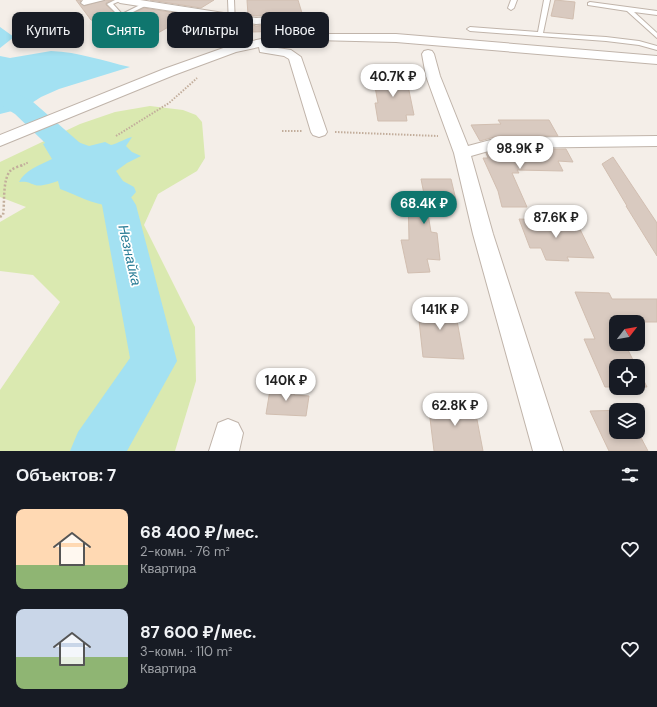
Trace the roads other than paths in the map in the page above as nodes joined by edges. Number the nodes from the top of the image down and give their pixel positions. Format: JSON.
{"nodes":[{"id":1,"x":86,"y":0,"type":"edge"},
{"id":2,"x":101,"y":0,"type":"edge"},
{"id":3,"x":120,"y":0,"type":"edge"},
{"id":4,"x":231,"y":0,"type":"edge"},
{"id":5,"x":514,"y":0,"type":"edge"},
{"id":6,"x":547,"y":0,"type":"edge"},
{"id":7,"x":146,"y":4,"type":"junction"},
{"id":8,"x":590,"y":4,"type":"dead end"},
{"id":9,"x":511,"y":8,"type":"dead end"},
{"id":10,"x":629,"y":10,"type":"junction"},
{"id":11,"x":200,"y":12,"type":"edge"},
{"id":12,"x":232,"y":12,"type":"edge"},
{"id":13,"x":657,"y":13,"type":"edge"},
{"id":14,"x":470,"y":29,"type":"dead end"},
{"id":15,"x":540,"y":34,"type":"junction"},
{"id":16,"x":657,"y":36,"type":"edge"},
{"id":17,"x":329,"y":37,"type":"edge"},
{"id":18,"x":261,"y":43,"type":"edge"},
{"id":19,"x":264,"y":48,"type":"edge"},
{"id":20,"x":657,"y":48,"type":"edge"},
{"id":21,"x":233,"y":49,"type":"joint"},
{"id":22,"x":428,"y":54,"type":"dead end"},
{"id":23,"x":657,"y":60,"type":"edge"},
{"id":24,"x":319,"y":132,"type":"road end"},
{"id":25,"x":0,"y":141,"type":"edge"},
{"id":26,"x":657,"y":141,"type":"edge"},
{"id":27,"x":460,"y":145,"type":"junction"},
{"id":28,"x":548,"y":451,"type":"edge"}],
"edges":[{"from":1,"to":2,"type":"lane"},
{"from":3,"to":7,"type":"street"},
{"from":3,"to":7,"type":"lane"},
{"from":4,"to":12,"type":"lane"},
{"from":5,"to":9,"type":"lane"},
{"from":6,"to":15,"type":"lane"},
{"from":7,"to":11,"type":"street"},
{"from":8,"to":10,"type":"lane"},
{"from":10,"to":13,"type":"lane"},
{"from":10,"to":16,"type":"lane"},
{"from":14,"to":15,"type":"lane"},
{"from":15,"to":20,"type":"lane"},
{"from":17,"to":23,"type":"street"},
{"from":18,"to":21,"type":"street"},
{"from":19,"to":24,"type":"street"},
{"from":21,"to":25,"type":"street"},
{"from":22,"to":27,"type":"street"},
{"from":26,"to":27,"type":"street"},
{"from":27,"to":28,"type":"street"}]}
